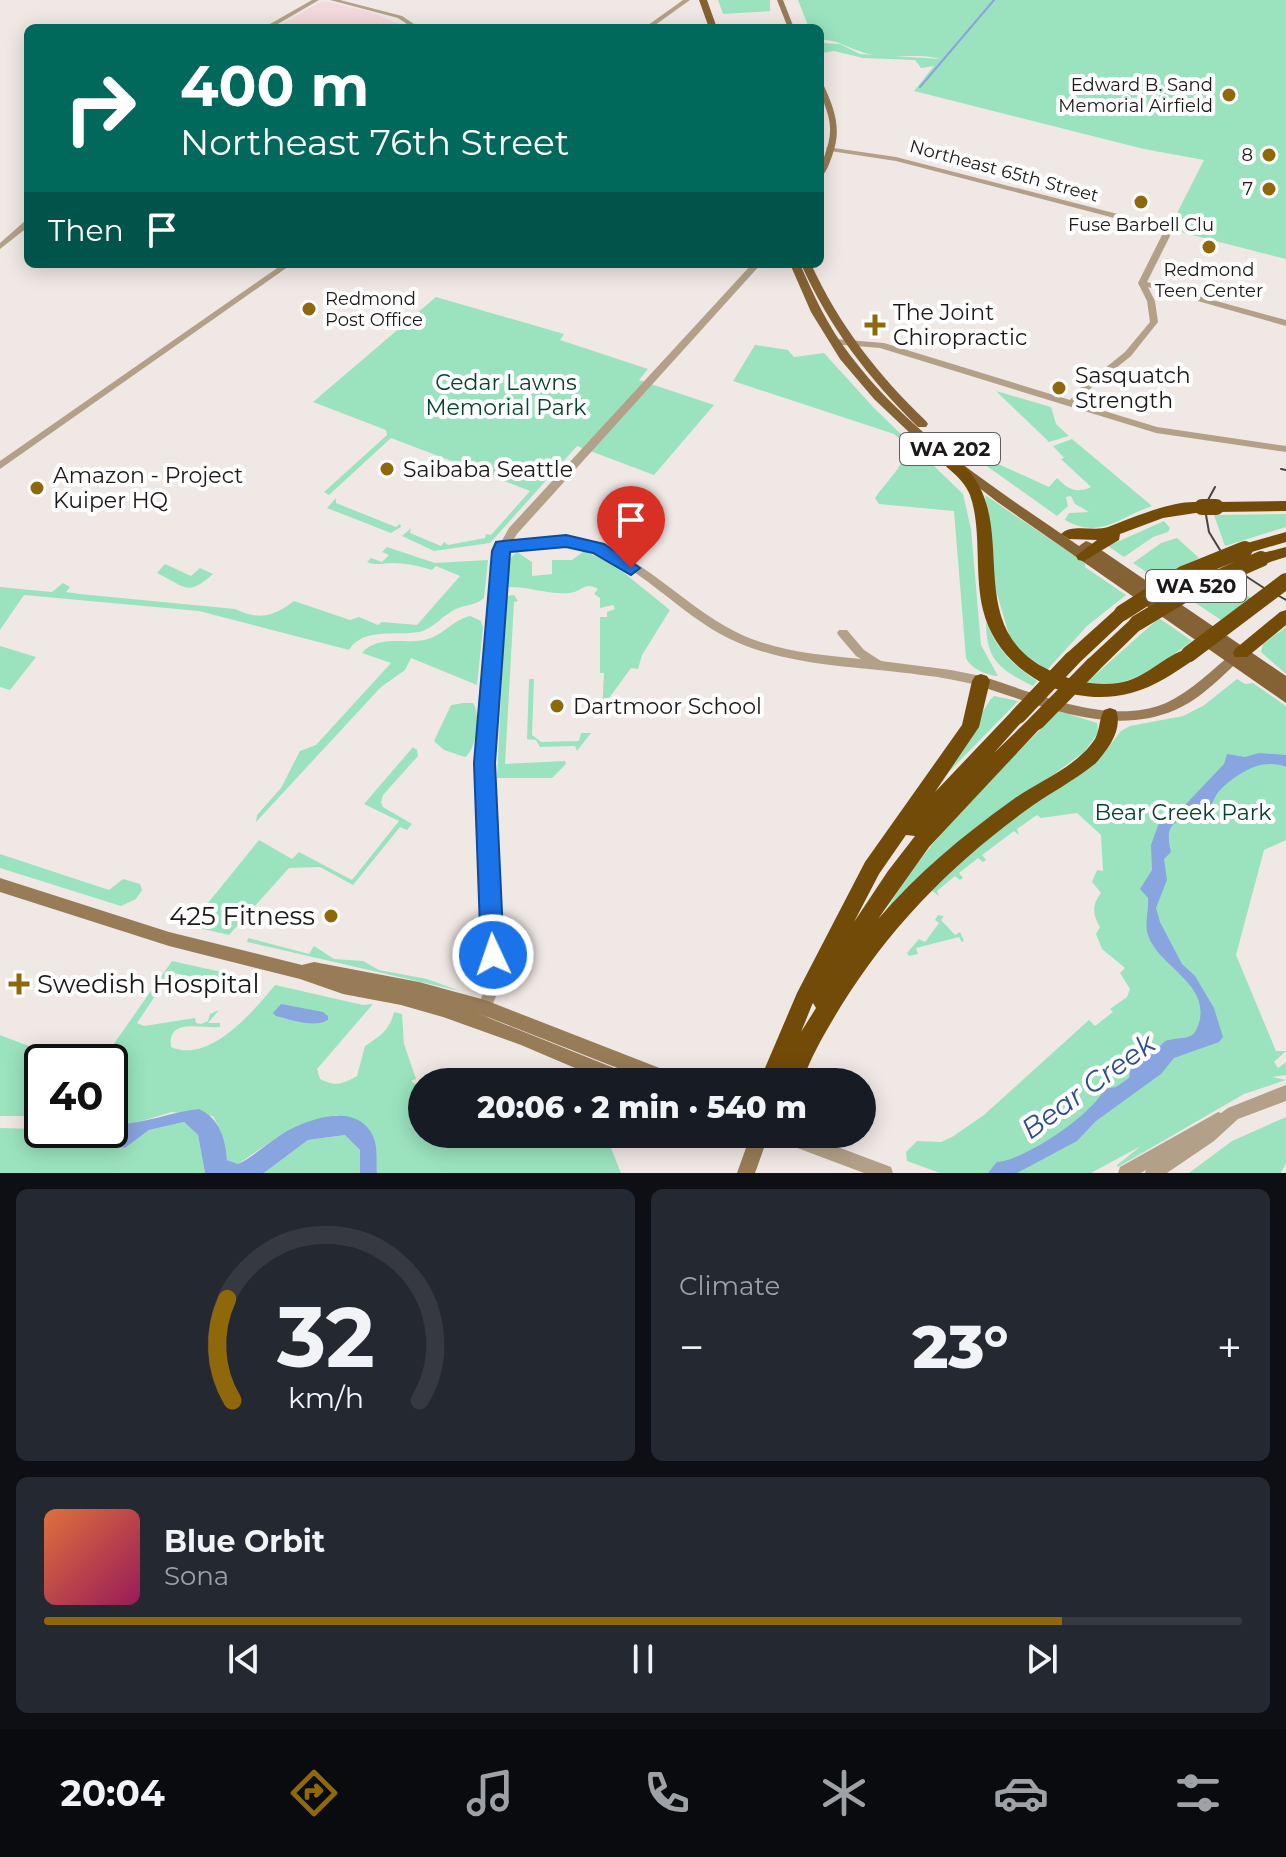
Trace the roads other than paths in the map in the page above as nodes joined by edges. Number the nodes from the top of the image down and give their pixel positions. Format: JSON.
{"nodes":[{"id":1,"x":316,"y":0,"type":"edge"},
{"id":2,"x":333,"y":0,"type":"edge"},
{"id":3,"x":687,"y":0,"type":"edge"},
{"id":4,"x":703,"y":0,"type":"edge"},
{"id":5,"x":710,"y":0,"type":"edge"},
{"id":6,"x":780,"y":0,"type":"edge"},
{"id":7,"x":273,"y":24,"type":"edge"},
{"id":8,"x":411,"y":24,"type":"edge"},
{"id":9,"x":653,"y":24,"type":"edge"},
{"id":10,"x":712,"y":24,"type":"edge"},
{"id":11,"x":719,"y":24,"type":"edge"},
{"id":12,"x":789,"y":24,"type":"edge"},
{"id":13,"x":824,"y":95,"type":"edge"},
{"id":14,"x":830,"y":149,"type":"junction"},
{"id":15,"x":824,"y":156,"type":"edge"},
{"id":16,"x":824,"y":167,"type":"edge"},
{"id":17,"x":24,"y":226,"type":"edge"},
{"id":18,"x":0,"y":247,"type":"edge"},
{"id":19,"x":282,"y":268,"type":"edge"},
{"id":20,"x":753,"y":268,"type":"edge"},
{"id":21,"x":797,"y":268,"type":"edge"},
{"id":22,"x":808,"y":268,"type":"edge"},
{"id":23,"x":1142,"y":283,"type":"junction"},
{"id":24,"x":1286,"y":323,"type":"edge"},
{"id":25,"x":842,"y":342,"type":"junction"},
{"id":26,"x":1072,"y":404,"type":"junction"},
{"id":27,"x":1286,"y":449,"type":"edge"},
{"id":28,"x":941,"y":454,"type":"junction"},
{"id":29,"x":0,"y":466,"type":"edge"},
{"id":30,"x":1286,"y":506,"type":"edge"},
{"id":31,"x":528,"y":515,"type":"junction"},
{"id":32,"x":1121,"y":530,"type":"junction"},
{"id":33,"x":1069,"y":534,"type":"junction"},
{"id":34,"x":1286,"y":537,"type":"edge"},
{"id":35,"x":551,"y":540,"type":"junction"},
{"id":36,"x":503,"y":547,"type":"junction"},
{"id":37,"x":1286,"y":552,"type":"edge"},
{"id":38,"x":1088,"y":553,"type":"junction"},
{"id":39,"x":1286,"y":581,"type":"edge"},
{"id":40,"x":1283,"y":619,"type":"edge"},
{"id":41,"x":843,"y":633,"type":"dead end"},
{"id":42,"x":1236,"y":656,"type":"junction"},
{"id":43,"x":880,"y":665,"type":"junction"},
{"id":44,"x":981,"y":681,"type":"junction"},
{"id":45,"x":1286,"y":684,"type":"edge"},
{"id":46,"x":1286,"y":697,"type":"edge"},
{"id":47,"x":1110,"y":715,"type":"junction"},
{"id":48,"x":1027,"y":719,"type":"junction"},
{"id":49,"x":0,"y":885,"type":"edge"},
{"id":50,"x":847,"y":918,"type":"junction"},
{"id":51,"x":482,"y":1014,"type":"junction"},
{"id":52,"x":799,"y":1057,"type":"junction"},
{"id":53,"x":598,"y":1068,"type":"edge"},
{"id":54,"x":634,"y":1068,"type":"edge"},
{"id":55,"x":776,"y":1068,"type":"edge"},
{"id":56,"x":795,"y":1068,"type":"edge"},
{"id":57,"x":1286,"y":1093,"type":"edge"},
{"id":58,"x":1233,"y":1113,"type":"junction"},
{"id":59,"x":755,"y":1148,"type":"edge"},
{"id":60,"x":819,"y":1148,"type":"edge"},
{"id":61,"x":746,"y":1173,"type":"edge"},
{"id":62,"x":885,"y":1173,"type":"edge"},
{"id":63,"x":1126,"y":1173,"type":"edge"},
{"id":64,"x":1153,"y":1173,"type":"edge"}],
"edges":[{"from":1,"to":7,"type":"street"},
{"from":2,"to":8,"type":"street"},
{"from":3,"to":9,"type":"street"},
{"from":4,"to":10,"type":"main road"},
{"from":5,"to":11,"type":"main road"},
{"from":6,"to":12,"type":"main road"},
{"from":13,"to":14,"type":"main road"},
{"from":14,"to":15,"type":"main road"},
{"from":14,"to":16,"type":"main road"},
{"from":14,"to":23,"type":"street","name":"Northeast 65th Street"},
{"from":17,"to":18,"type":"street"},
{"from":19,"to":29,"type":"street"},
{"from":20,"to":31,"type":"street"},
{"from":21,"to":25,"type":"main road","number":"WA 202"},
{"from":22,"to":25,"type":"main road","number":"WA 202"},
{"from":23,"to":24,"type":"street"},
{"from":23,"to":26,"type":"street"},
{"from":25,"to":26,"type":"street"},
{"from":25,"to":28,"type":"main road","number":"WA 202"},
{"from":25,"to":33,"type":"main road","number":"WA 202"},
{"from":26,"to":27,"type":"street"},
{"from":28,"to":38,"type":"main road","number":"WA 202"},
{"from":28,"to":39,"type":"highway","bridge":true},
{"from":30,"to":32,"type":"highway"},
{"from":31,"to":35,"type":"street"},
{"from":31,"to":36,"type":"street"},
{"from":32,"to":33,"type":"highway"},
{"from":32,"to":38,"type":"highway"},
{"from":33,"to":38,"type":"main road","number":"WA 202"},
{"from":34,"to":48,"type":"highway","number":"WA 520","bridge":true},
{"from":35,"to":36,"type":"street"},
{"from":35,"to":43,"type":"street"},
{"from":36,"to":51,"type":"street"},
{"from":37,"to":48,"type":"highway","number":"WA 520","bridge":true},
{"from":38,"to":42,"type":"main road","number":"WA 202"},
{"from":40,"to":42,"type":"highway"},
{"from":41,"to":43,"type":"street"},
{"from":42,"to":45,"type":"main road","number":"WA 202"},
{"from":42,"to":46,"type":"main road","number":"WA 202"},
{"from":42,"to":47,"type":"main road"},
{"from":43,"to":44,"type":"street"},
{"from":44,"to":47,"type":"main road"},
{"from":44,"to":50,"type":"highway"},
{"from":47,"to":52,"type":"highway"},
{"from":48,"to":50,"type":"highway"},
{"from":48,"to":52,"type":"highway"},
{"from":49,"to":51,"type":"main road"},
{"from":50,"to":55,"type":"highway"},
{"from":51,"to":53,"type":"main road"},
{"from":51,"to":54,"type":"main road"},
{"from":52,"to":56,"type":"highway"},
{"from":57,"to":58,"type":"street"},
{"from":58,"to":63,"type":"street"},
{"from":58,"to":64,"type":"street"},
{"from":59,"to":61,"type":"main road"},
{"from":60,"to":62,"type":"street"}]}
